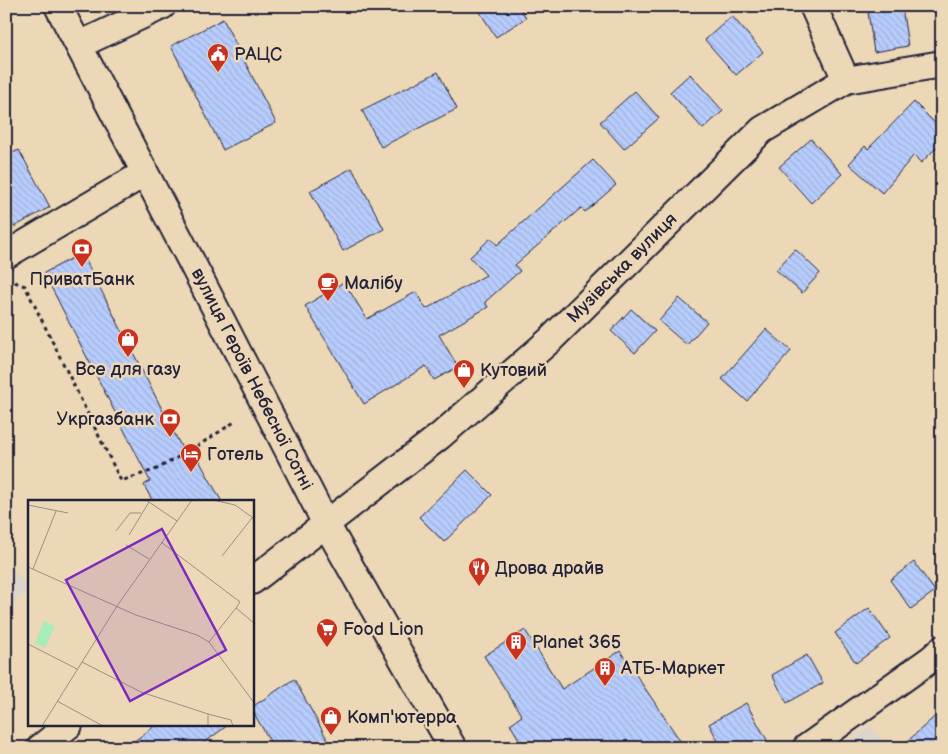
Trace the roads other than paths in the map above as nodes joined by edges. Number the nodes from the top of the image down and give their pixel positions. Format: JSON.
{"nodes":[{"id":1,"x":58,"y":6,"type":"edge"},
{"id":2,"x":162,"y":6,"type":"edge"},
{"id":3,"x":813,"y":6,"type":"edge"},
{"id":4,"x":79,"y":45,"type":"junction"},
{"id":5,"x":942,"y":64,"type":"edge"},
{"id":6,"x":846,"y":80,"type":"junction"},
{"id":7,"x":145,"y":173,"type":"junction"},
{"id":8,"x":6,"y":255,"type":"edge"},
{"id":9,"x":326,"y":524,"type":"junction"},
{"id":10,"x":254,"y":579,"type":"edge"},
{"id":11,"x":942,"y":649,"type":"edge"},
{"id":12,"x":68,"y":726,"type":"edge"},
{"id":13,"x":40,"y":748,"type":"edge"},
{"id":14,"x":453,"y":748,"type":"edge"},
{"id":15,"x":806,"y":748,"type":"edge"}],
"edges":[{"from":1,"to":4,"type":"street","name":"вулиця Героїв Небесної Сотні"},
{"from":2,"to":4,"type":"street"},
{"from":3,"to":6,"type":"street"},
{"from":4,"to":7,"type":"street","name":"вулиця Героїв Небесної Сотні"},
{"from":5,"to":6,"type":"street","name":"Музівська вулиця"},
{"from":6,"to":9,"type":"street","name":"Музівська вулиця"},
{"from":7,"to":8,"type":"street"},
{"from":7,"to":9,"type":"street","name":"вулиця Героїв Небесної Сотні"},
{"from":9,"to":10,"type":"street","name":"Музівська вулиця"},
{"from":9,"to":14,"type":"street","name":"вулиця Героїв Небесної Сотні"},
{"from":11,"to":15,"type":"street"},
{"from":12,"to":13,"type":"street"}]}
